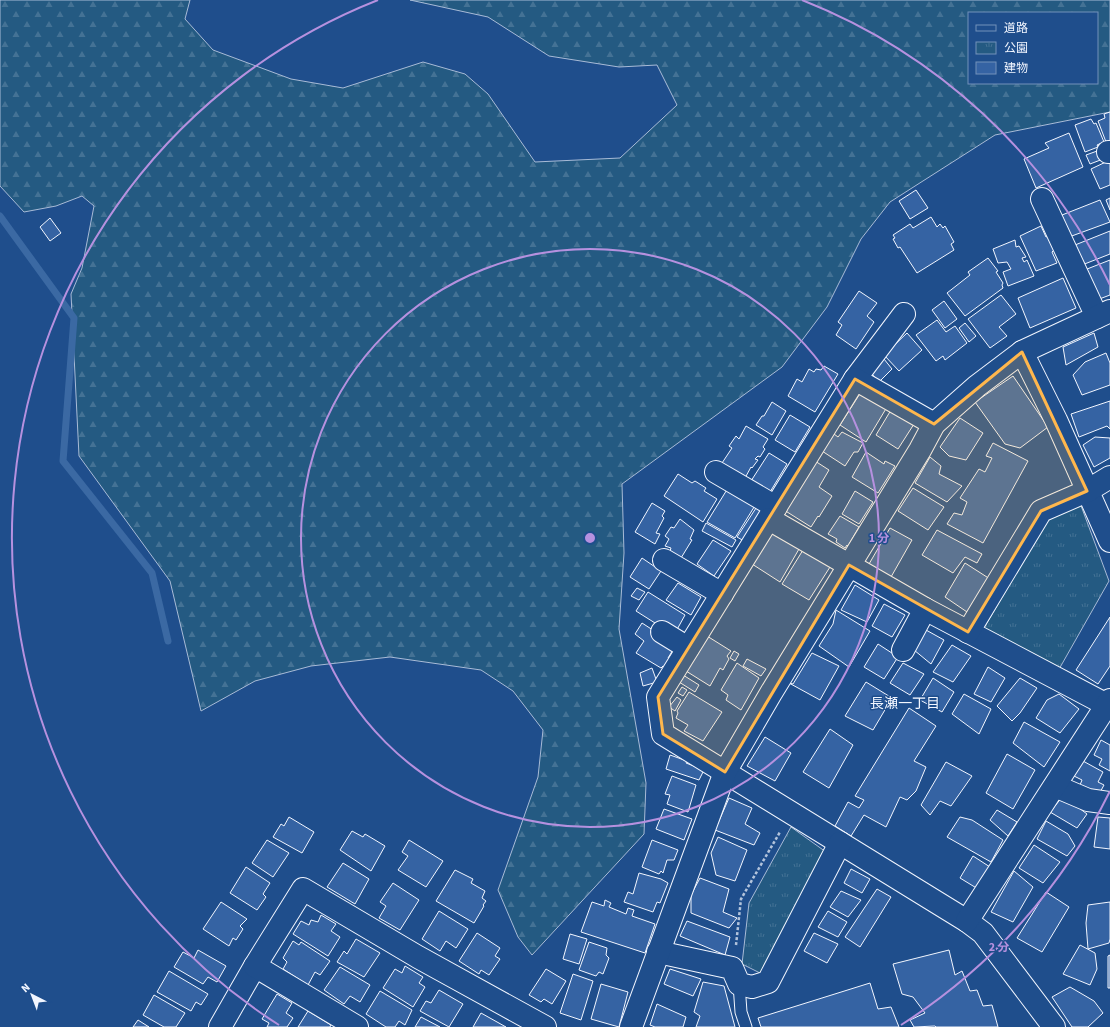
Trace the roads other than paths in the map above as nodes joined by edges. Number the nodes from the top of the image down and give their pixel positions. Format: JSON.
{"nodes":[{"id":1,"x":1042,"y":199,"type":"dead end"},
{"id":2,"x":904,"y":314,"type":"dead end"},
{"id":3,"x":1103,"y":314,"type":"edge"},
{"id":4,"x":1022,"y":352,"type":"junction"},
{"id":5,"x":855,"y":379,"type":"junction"},
{"id":6,"x":934,"y":424,"type":"junction"},
{"id":7,"x":716,"y":472,"type":"dead end"},
{"id":8,"x":1110,"y":477,"type":"edge"},
{"id":9,"x":1087,"y":491,"type":"junction"},
{"id":10,"x":773,"y":513,"type":"junction"},
{"id":11,"x":1110,"y":541,"type":"edge"},
{"id":12,"x":664,"y":560,"type":"dead end"},
{"id":13,"x":849,"y":565,"type":"junction"},
{"id":14,"x":722,"y":594,"type":"junction"},
{"id":15,"x":925,"y":609,"type":"junction"},
{"id":16,"x":662,"y":632,"type":"dead end"},
{"id":17,"x":968,"y":632,"type":"junction"},
{"id":18,"x":688,"y":648,"type":"junction"},
{"id":19,"x":903,"y":650,"type":"dead end"},
{"id":20,"x":1108,"y":702,"type":"edge"},
{"id":21,"x":725,"y":772,"type":"junction"},
{"id":22,"x":1055,"y":786,"type":"junction"},
{"id":23,"x":1110,"y":803,"type":"edge"},
{"id":24,"x":840,"y":843,"type":"junction"},
{"id":25,"x":967,"y":921,"type":"junction"},
{"id":26,"x":658,"y":952,"type":"junction"},
{"id":27,"x":255,"y":966,"type":"junction"},
{"id":28,"x":736,"y":976,"type":"junction"},
{"id":29,"x":220,"y":1027,"type":"edge"},
{"id":30,"x":357,"y":1027,"type":"edge"},
{"id":31,"x":545,"y":1027,"type":"edge"},
{"id":32,"x":631,"y":1027,"type":"edge"},
{"id":33,"x":746,"y":1027,"type":"edge"},
{"id":34,"x":1054,"y":1027,"type":"edge"}],
"edges":[{"from":1,"to":3,"type":"street"},
{"from":2,"to":5,"type":"street"},
{"from":3,"to":4,"type":"street"},
{"from":4,"to":6,"type":"street"},
{"from":4,"to":9,"type":"street"},
{"from":5,"to":6,"type":"street"},
{"from":5,"to":10,"type":"street"},
{"from":6,"to":13,"type":"street"},
{"from":7,"to":10,"type":"street"},
{"from":8,"to":9,"type":"street"},
{"from":9,"to":11,"type":"street"},
{"from":9,"to":17,"type":"street"},
{"from":10,"to":13,"type":"street"},
{"from":10,"to":14,"type":"street"},
{"from":12,"to":14,"type":"street"},
{"from":13,"to":15,"type":"street"},
{"from":13,"to":21,"type":"street"},
{"from":14,"to":18,"type":"street"},
{"from":15,"to":17,"type":"street"},
{"from":15,"to":19,"type":"street"},
{"from":16,"to":18,"type":"street"},
{"from":17,"to":20,"type":"street"},
{"from":18,"to":21,"type":"street"},
{"from":20,"to":22,"type":"street"},
{"from":21,"to":24,"type":"street"},
{"from":21,"to":26,"type":"street"},
{"from":22,"to":23,"type":"street"},
{"from":22,"to":25,"type":"street"},
{"from":24,"to":25,"type":"street"},
{"from":24,"to":28,"type":"street"},
{"from":25,"to":34,"type":"street"},
{"from":26,"to":28,"type":"street"},
{"from":26,"to":32,"type":"street"},
{"from":27,"to":29,"type":"street"},
{"from":27,"to":30,"type":"street"},
{"from":27,"to":31,"type":"street"},
{"from":28,"to":33,"type":"lane"}]}
